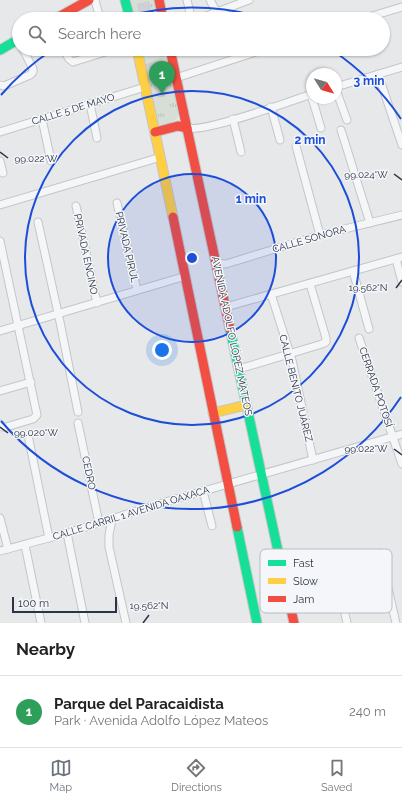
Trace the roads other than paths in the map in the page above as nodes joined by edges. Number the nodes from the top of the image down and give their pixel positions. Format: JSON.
{"nodes":[{"id":1,"x":89,"y":0,"type":"edge"},
{"id":2,"x":95,"y":0,"type":"edge"},
{"id":3,"x":125,"y":0,"type":"edge"},
{"id":4,"x":159,"y":0,"type":"edge"},
{"id":5,"x":187,"y":0,"type":"edge"},
{"id":6,"x":210,"y":0,"type":"edge"},
{"id":7,"x":250,"y":0,"type":"edge"},
{"id":8,"x":402,"y":7,"type":"edge"},
{"id":9,"x":68,"y":12,"type":"edge"},
{"id":10,"x":98,"y":12,"type":"edge"},
{"id":11,"x":128,"y":12,"type":"edge"},
{"id":12,"x":162,"y":12,"type":"edge"},
{"id":13,"x":190,"y":12,"type":"edge"},
{"id":14,"x":216,"y":12,"type":"edge"},
{"id":15,"x":220,"y":12,"type":"edge"},
{"id":16,"x":385,"y":12,"type":"edge"},
{"id":17,"x":12,"y":44,"type":"edge"},
{"id":18,"x":0,"y":50,"type":"edge"},
{"id":19,"x":26,"y":56,"type":"edge"},
{"id":20,"x":67,"y":56,"type":"edge"},
{"id":21,"x":92,"y":56,"type":"edge"},
{"id":22,"x":139,"y":56,"type":"edge"},
{"id":23,"x":171,"y":56,"type":"edge"},
{"id":24,"x":244,"y":56,"type":"edge"},
{"id":25,"x":402,"y":67,"type":"edge"},
{"id":26,"x":378,"y":74,"type":"junction"},
{"id":27,"x":176,"y":78,"type":"junction"},
{"id":28,"x":0,"y":85,"type":"edge"},
{"id":29,"x":342,"y":86,"type":"edge"},
{"id":30,"x":146,"y":87,"type":"junction"},
{"id":31,"x":306,"y":98,"type":"edge"},
{"id":32,"x":90,"y":104,"type":"junction"},
{"id":33,"x":314,"y":104,"type":"edge"},
{"id":34,"x":342,"y":104,"type":"edge"},
{"id":35,"x":271,"y":107,"type":"junction"},
{"id":36,"x":42,"y":119,"type":"junction"},
{"id":37,"x":233,"y":120,"type":"junction"},
{"id":38,"x":347,"y":120,"type":"dead end"},
{"id":39,"x":187,"y":128,"type":"junction"},
{"id":40,"x":322,"y":128,"type":"dead end"},
{"id":41,"x":341,"y":130,"type":"dead end"},
{"id":42,"x":0,"y":132,"type":"edge"},
{"id":43,"x":155,"y":132,"type":"junction"},
{"id":44,"x":97,"y":138,"type":"dead end"},
{"id":45,"x":280,"y":140,"type":"dead end"},
{"id":46,"x":402,"y":145,"type":"edge"},
{"id":47,"x":296,"y":146,"type":"dead end"},
{"id":48,"x":241,"y":152,"type":"dead end"},
{"id":49,"x":161,"y":157,"type":"junction"},
{"id":50,"x":0,"y":161,"type":"edge"},
{"id":51,"x":51,"y":161,"type":"dead end"},
{"id":52,"x":3,"y":173,"type":"dead end"},
{"id":53,"x":117,"y":203,"type":"dead end"},
{"id":54,"x":0,"y":205,"type":"edge"},
{"id":55,"x":76,"y":206,"type":"dead end"},
{"id":56,"x":402,"y":215,"type":"edge"},
{"id":57,"x":38,"y":222,"type":"dead end"},
{"id":58,"x":370,"y":222,"type":"junction"},
{"id":59,"x":320,"y":235,"type":"junction"},
{"id":60,"x":0,"y":241,"type":"edge"},
{"id":61,"x":399,"y":258,"type":"edge"},
{"id":62,"x":216,"y":262,"type":"junction"},
{"id":63,"x":353,"y":271,"type":"junction"},
{"id":64,"x":186,"y":276,"type":"junction"},
{"id":65,"x":402,"y":282,"type":"edge"},
{"id":66,"x":310,"y":284,"type":"junction"},
{"id":67,"x":137,"y":290,"type":"junction"},
{"id":68,"x":271,"y":294,"type":"junction"},
{"id":69,"x":97,"y":303,"type":"junction"},
{"id":70,"x":226,"y":307,"type":"junction"},
{"id":71,"x":58,"y":314,"type":"junction"},
{"id":72,"x":18,"y":325,"type":"junction"},
{"id":73,"x":369,"y":329,"type":"dead end"},
{"id":74,"x":0,"y":331,"type":"edge"},
{"id":75,"x":359,"y":338,"type":"dead end"},
{"id":76,"x":290,"y":355,"type":"junction"},
{"id":77,"x":239,"y":369,"type":"junction"},
{"id":78,"x":30,"y":382,"type":"junction"},
{"id":79,"x":0,"y":391,"type":"edge"},
{"id":80,"x":246,"y":405,"type":"junction"},
{"id":81,"x":78,"y":412,"type":"dead end"},
{"id":82,"x":213,"y":413,"type":"junction"},
{"id":83,"x":78,"y":423,"type":"dead end"},
{"id":84,"x":0,"y":424,"type":"edge"},
{"id":85,"x":402,"y":434,"type":"edge"},
{"id":86,"x":394,"y":437,"type":"junction"},
{"id":87,"x":29,"y":440,"type":"dead end"},
{"id":88,"x":314,"y":460,"type":"junction"},
{"id":89,"x":402,"y":464,"type":"edge"},
{"id":90,"x":262,"y":474,"type":"junction"},
{"id":91,"x":228,"y":484,"type":"junction"},
{"id":92,"x":203,"y":491,"type":"junction"},
{"id":93,"x":0,"y":518,"type":"edge"},
{"id":94,"x":112,"y":519,"type":"junction"},
{"id":95,"x":99,"y":523,"type":"junction"},
{"id":96,"x":212,"y":526,"type":"dead end"},
{"id":97,"x":67,"y":534,"type":"junction"},
{"id":98,"x":49,"y":538,"type":"junction"},
{"id":99,"x":25,"y":545,"type":"junction"},
{"id":100,"x":8,"y":549,"type":"junction"},
{"id":101,"x":278,"y":549,"type":"edge"},
{"id":102,"x":0,"y":551,"type":"edge"},
{"id":103,"x":392,"y":606,"type":"edge"},
{"id":104,"x":292,"y":613,"type":"edge"},
{"id":105,"x":345,"y":613,"type":"edge"},
{"id":106,"x":41,"y":623,"type":"edge"},
{"id":107,"x":85,"y":623,"type":"edge"},
{"id":108,"x":126,"y":623,"type":"edge"},
{"id":109,"x":256,"y":623,"type":"edge"},
{"id":110,"x":294,"y":623,"type":"edge"},
{"id":111,"x":347,"y":623,"type":"edge"},
{"id":112,"x":396,"y":623,"type":"edge"}],
"edges":[{"from":1,"to":9,"type":"main road"},
{"from":2,"to":10,"type":"street"},
{"from":3,"to":11,"type":"main road"},
{"from":4,"to":12,"type":"main road"},
{"from":5,"to":13,"type":"street"},
{"from":6,"to":14,"type":"street"},
{"from":7,"to":15,"type":"street"},
{"from":8,"to":16,"type":"street"},
{"from":17,"to":18,"type":"main road"},
{"from":19,"to":28,"type":"street"},
{"from":20,"to":21,"type":"street"},
{"from":22,"to":30,"type":"main road"},
{"from":23,"to":27,"type":"main road","name":"AVENIDA ADOLFO LÓPEZ MATEOS"},
{"from":24,"to":27,"type":"street"},
{"from":25,"to":26,"type":"street"},
{"from":26,"to":29,"type":"street"},
{"from":26,"to":46,"type":"street"},
{"from":27,"to":39,"type":"main road","name":"AVENIDA ADOLFO LÓPEZ MATEOS"},
{"from":30,"to":32,"type":"street","name":"CALLE 5 DE MAYO"},
{"from":30,"to":43,"type":"main road"},
{"from":31,"to":35,"type":"street"},
{"from":32,"to":36,"type":"street","name":"CALLE 5 DE MAYO"},
{"from":32,"to":44,"type":"street"},
{"from":33,"to":40,"type":"street"},
{"from":34,"to":38,"type":"street"},
{"from":35,"to":37,"type":"street"},
{"from":35,"to":45,"type":"street"},
{"from":36,"to":42,"type":"street","name":"CALLE 5 DE MAYO"},
{"from":36,"to":51,"type":"street"},
{"from":37,"to":39,"type":"street"},
{"from":37,"to":48,"type":"street"},
{"from":39,"to":43,"type":"main road"},
{"from":39,"to":62,"type":"main road","name":"AVENIDA ADOLFO LÓPEZ MATEOS"},
{"from":41,"to":58,"type":"street"},
{"from":43,"to":49,"type":"main road"},
{"from":47,"to":59,"type":"street"},
{"from":49,"to":54,"type":"street"},
{"from":49,"to":64,"type":"main road"},
{"from":50,"to":52,"type":"street"},
{"from":53,"to":67,"type":"street","name":"PRIVADA PIRUL"},
{"from":55,"to":69,"type":"street","name":"PRIVADA ENCINO"},
{"from":56,"to":58,"type":"street","name":"CALLE SONORA"},
{"from":57,"to":71,"type":"street"},
{"from":58,"to":59,"type":"street","name":"CALLE SONORA"},
{"from":59,"to":62,"type":"street","name":"CALLE SONORA"},
{"from":60,"to":72,"type":"street"},
{"from":61,"to":63,"type":"street"},
{"from":61,"to":65,"type":"street"},
{"from":62,"to":70,"type":"main road","name":"AVENIDA ADOLFO LÓPEZ MATEOS"},
{"from":63,"to":66,"type":"street"},
{"from":63,"to":73,"type":"street"},
{"from":64,"to":67,"type":"street"},
{"from":64,"to":82,"type":"main road"},
{"from":66,"to":68,"type":"street"},
{"from":66,"to":76,"type":"street"},
{"from":67,"to":69,"type":"street"},
{"from":68,"to":70,"type":"street"},
{"from":68,"to":76,"type":"street","name":"CALLE BENITO JUÁREZ"},
{"from":69,"to":71,"type":"street"},
{"from":70,"to":77,"type":"main road","name":"AVENIDA ADOLFO LÓPEZ MATEOS"},
{"from":71,"to":72,"type":"street"},
{"from":71,"to":81,"type":"street"},
{"from":72,"to":74,"type":"street"},
{"from":72,"to":78,"type":"street"},
{"from":75,"to":86,"type":"street","name":"CERRADA POTOSÍ"},
{"from":76,"to":77,"type":"street"},
{"from":76,"to":88,"type":"street","name":"CALLE BENITO JUÁREZ"},
{"from":77,"to":80,"type":"main road","name":"AVENIDA ADOLFO LÓPEZ MATEOS"},
{"from":78,"to":79,"type":"street"},
{"from":78,"to":84,"type":"street"},
{"from":80,"to":82,"type":"main road"},
{"from":80,"to":90,"type":"main road","name":"AVENIDA ADOLFO LÓPEZ MATEOS"},
{"from":82,"to":91,"type":"main road"},
{"from":83,"to":95,"type":"street","name":"CEDRO"},
{"from":85,"to":86,"type":"street","name":"CALLE CARRIL 1 AVENIDA OAXACA"},
{"from":86,"to":88,"type":"street","name":"CALLE CARRIL 1 AVENIDA OAXACA"},
{"from":86,"to":89,"type":"street"},
{"from":87,"to":98,"type":"street"},
{"from":88,"to":90,"type":"street","name":"CALLE CARRIL 1 AVENIDA OAXACA"},
{"from":90,"to":91,"type":"street","name":"CALLE CARRIL 1 AVENIDA OAXACA"},
{"from":90,"to":101,"type":"main road","name":"AVENIDA ADOLFO LÓPEZ MATEOS"},
{"from":91,"to":92,"type":"street","name":"CALLE CARRIL 1 AVENIDA OAXACA"},
{"from":91,"to":109,"type":"main road"},
{"from":92,"to":94,"type":"street","name":"CALLE CARRIL 1 AVENIDA OAXACA"},
{"from":92,"to":96,"type":"street"},
{"from":93,"to":100,"type":"street"},
{"from":94,"to":95,"type":"street","name":"CALLE CARRIL 1 AVENIDA OAXACA"},
{"from":94,"to":108,"type":"street"},
{"from":95,"to":97,"type":"street","name":"CALLE CARRIL 1 AVENIDA OAXACA"},
{"from":97,"to":98,"type":"street","name":"CALLE CARRIL 1 AVENIDA OAXACA"},
{"from":97,"to":107,"type":"street"},
{"from":98,"to":99,"type":"street","name":"CALLE CARRIL 1 AVENIDA OAXACA"},
{"from":99,"to":100,"type":"street","name":"CALLE CARRIL 1 AVENIDA OAXACA"},
{"from":99,"to":106,"type":"street"},
{"from":100,"to":102,"type":"street","name":"CALLE CARRIL 1 AVENIDA OAXACA"},
{"from":103,"to":112,"type":"street"},
{"from":104,"to":110,"type":"main road","name":"AVENIDA ADOLFO LÓPEZ MATEOS"},
{"from":105,"to":111,"type":"street"}]}
